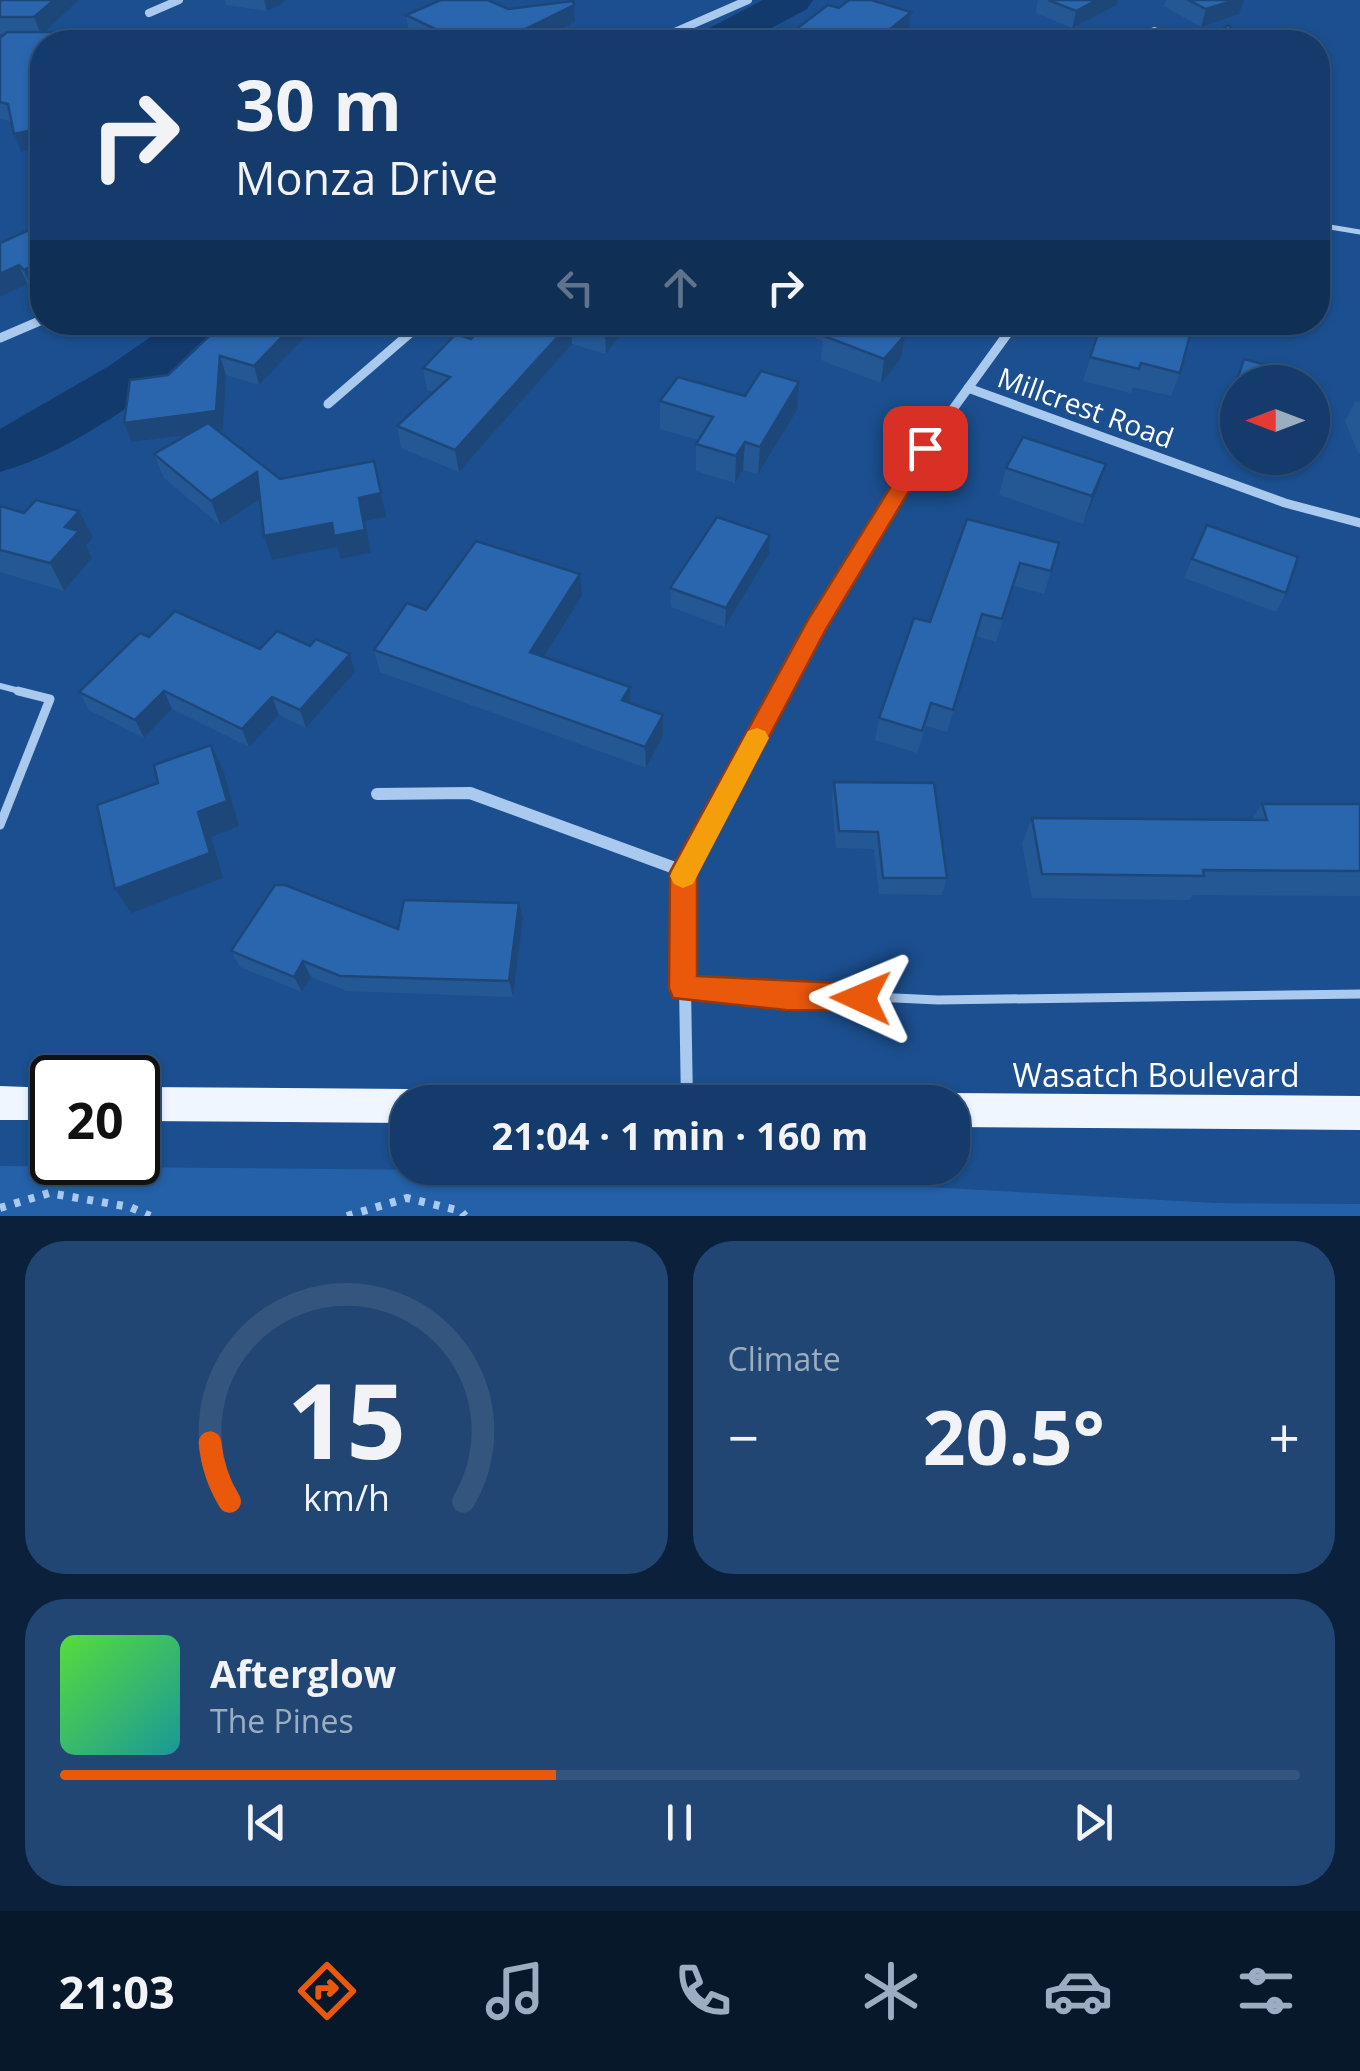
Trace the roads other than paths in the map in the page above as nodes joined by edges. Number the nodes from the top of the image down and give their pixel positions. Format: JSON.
{"nodes":[{"id":1,"x":179,"y":0,"type":"edge"},
{"id":2,"x":748,"y":0,"type":"edge"},
{"id":3,"x":149,"y":12,"type":"dead end"},
{"id":4,"x":679,"y":30,"type":"edge"},
{"id":5,"x":1330,"y":227,"type":"edge"},
{"id":6,"x":1360,"y":232,"type":"edge"},
{"id":7,"x":30,"y":325,"type":"edge"},
{"id":8,"x":409,"y":335,"type":"edge"},
{"id":9,"x":1007,"y":335,"type":"edge"},
{"id":10,"x":0,"y":338,"type":"edge"},
{"id":11,"x":968,"y":388,"type":"junction"},
{"id":12,"x":328,"y":404,"type":"dead end"},
{"id":13,"x":1360,"y":523,"type":"edge"},
{"id":14,"x":0,"y":686,"type":"edge"},
{"id":15,"x":376,"y":794,"type":"dead end"},
{"id":16,"x":0,"y":825,"type":"edge"},
{"id":17,"x":684,"y":872,"type":"junction"},
{"id":18,"x":683,"y":988,"type":"junction"},
{"id":19,"x":1360,"y":994,"type":"edge"},
{"id":20,"x":686,"y":1085,"type":"edge"},
{"id":21,"x":0,"y":1104,"type":"edge"},
{"id":22,"x":30,"y":1104,"type":"edge"},
{"id":23,"x":160,"y":1104,"type":"edge"},
{"id":24,"x":390,"y":1106,"type":"edge"},
{"id":25,"x":970,"y":1110,"type":"edge"},
{"id":26,"x":1360,"y":1113,"type":"edge"}],
"edges":[{"from":1,"to":3,"type":"street"},
{"from":2,"to":4,"type":"street"},
{"from":5,"to":6,"type":"lane"},
{"from":7,"to":10,"type":"street"},
{"from":8,"to":12,"type":"street"},
{"from":9,"to":11,"type":"street"},
{"from":11,"to":13,"type":"street","name":"Millcrest Road"},
{"from":11,"to":17,"type":"street"},
{"from":14,"to":16,"type":"lane"},
{"from":15,"to":17,"type":"street"},
{"from":17,"to":18,"type":"street"},
{"from":18,"to":19,"type":"lane"},
{"from":18,"to":20,"type":"street"},
{"from":21,"to":22,"type":"main road"},
{"from":23,"to":24,"type":"main road"},
{"from":25,"to":26,"type":"main road","name":"Wasatch Boulevard"}]}
